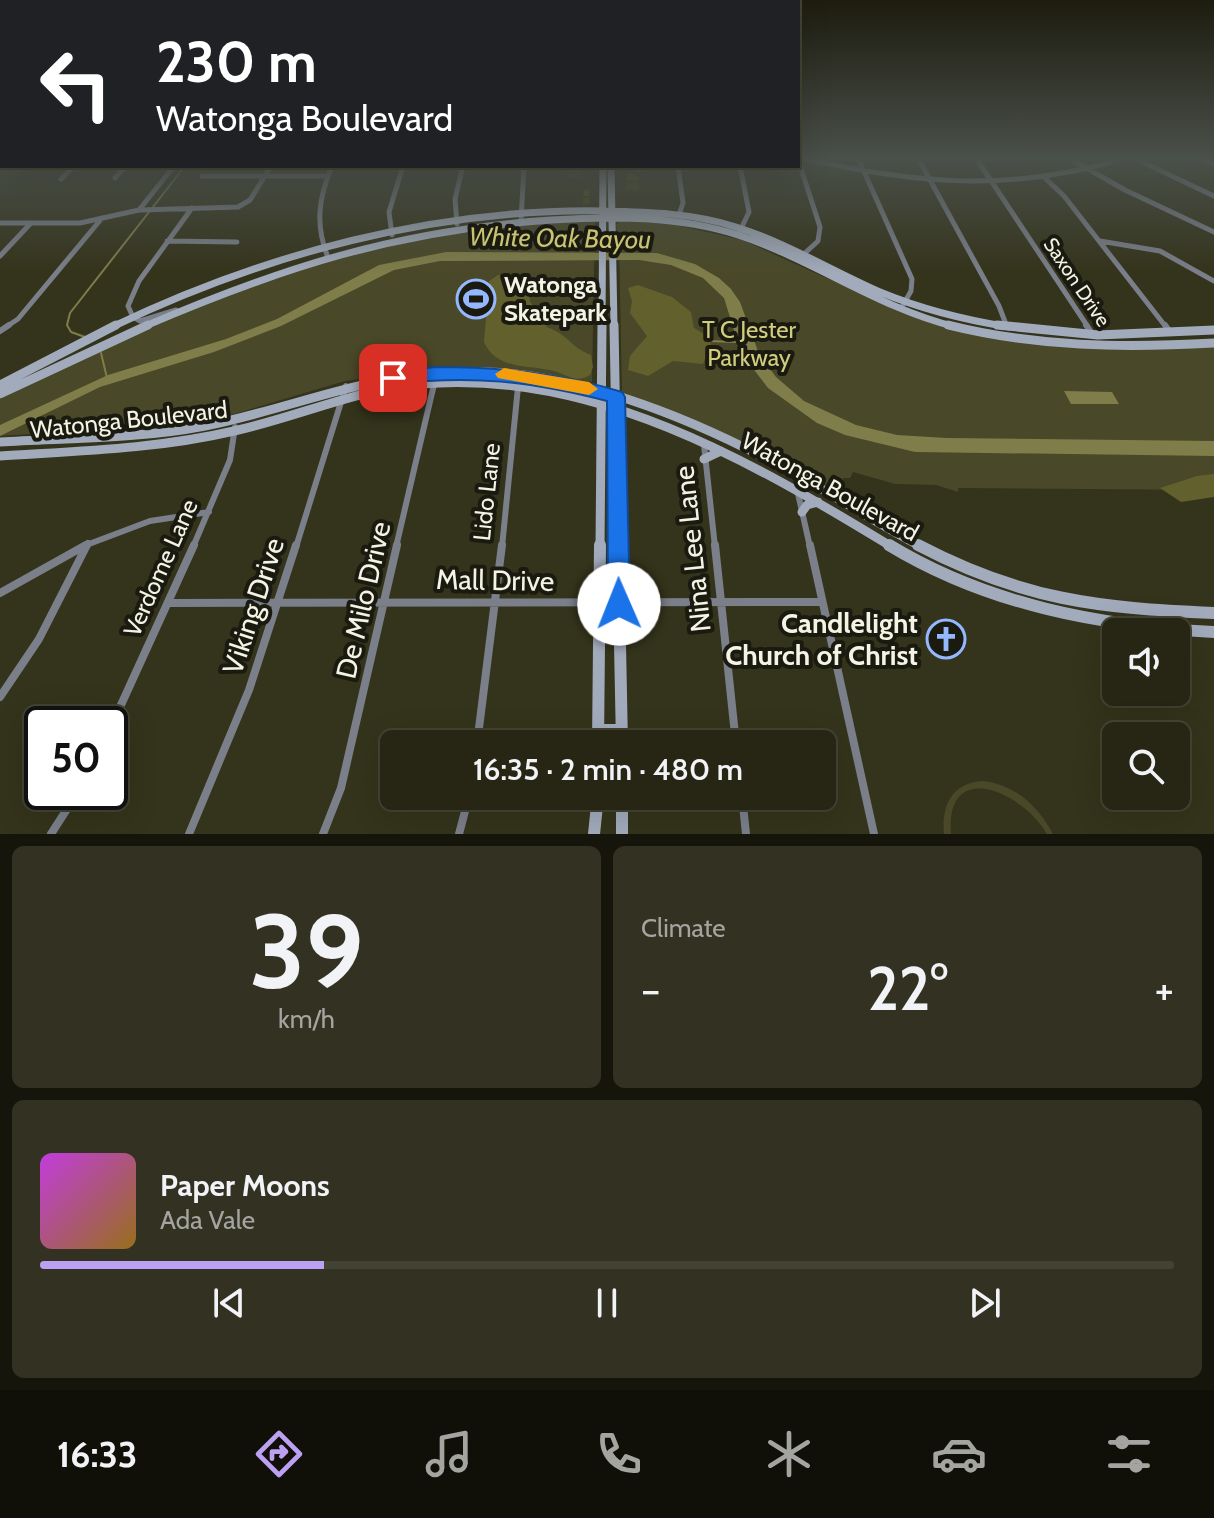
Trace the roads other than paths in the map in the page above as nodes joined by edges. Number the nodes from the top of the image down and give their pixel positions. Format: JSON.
{"nodes":[{"id":1,"x":152,"y":197,"type":"edge"},
{"id":2,"x":250,"y":197,"type":"edge"},
{"id":3,"x":319,"y":197,"type":"edge"},
{"id":4,"x":394,"y":197,"type":"edge"},
{"id":5,"x":456,"y":197,"type":"edge"},
{"id":6,"x":522,"y":197,"type":"edge"},
{"id":7,"x":608,"y":197,"type":"edge"},
{"id":8,"x":682,"y":197,"type":"edge"},
{"id":9,"x":746,"y":197,"type":"edge"},
{"id":10,"x":811,"y":197,"type":"edge"},
{"id":11,"x":876,"y":197,"type":"edge"},
{"id":12,"x":940,"y":197,"type":"edge"},
{"id":13,"x":1002,"y":197,"type":"edge"},
{"id":14,"x":1065,"y":197,"type":"edge"},
{"id":15,"x":1143,"y":197,"type":"edge"},
{"id":16,"x":192,"y":208,"type":"junction"},
{"id":17,"x":142,"y":210,"type":"junction"},
{"id":18,"x":607,"y":215,"type":"junction"},
{"id":19,"x":679,"y":215,"type":"junction"},
{"id":20,"x":521,"y":216,"type":"junction"},
{"id":21,"x":102,"y":218,"type":"junction"},
{"id":22,"x":0,"y":223,"type":"edge"},
{"id":23,"x":31,"y":223,"type":"junction"},
{"id":24,"x":457,"y":224,"type":"junction"},
{"id":25,"x":740,"y":232,"type":"junction"},
{"id":26,"x":1214,"y":232,"type":"edge"},
{"id":27,"x":392,"y":235,"type":"junction"},
{"id":28,"x":167,"y":241,"type":"junction"},
{"id":29,"x":1100,"y":241,"type":"junction"},
{"id":30,"x":237,"y":242,"type":"dead end"},
{"id":31,"x":326,"y":252,"type":"junction"},
{"id":32,"x":805,"y":253,"type":"junction"},
{"id":33,"x":0,"y":256,"type":"edge"},
{"id":34,"x":1214,"y":281,"type":"edge"},
{"id":35,"x":601,"y":303,"type":"junction"},
{"id":36,"x":615,"y":303,"type":"junction"},
{"id":37,"x":903,"y":306,"type":"junction"},
{"id":38,"x":178,"y":310,"type":"junction"},
{"id":39,"x":133,"y":317,"type":"junction"},
{"id":40,"x":1007,"y":327,"type":"junction"},
{"id":41,"x":1214,"y":330,"type":"edge"},
{"id":42,"x":0,"y":331,"type":"edge"},
{"id":43,"x":1092,"y":333,"type":"junction"},
{"id":44,"x":1171,"y":333,"type":"junction"},
{"id":45,"x":1214,"y":343,"type":"edge"},
{"id":46,"x":1099,"y":345,"type":"junction"},
{"id":47,"x":435,"y":378,"type":"junction"},
{"id":48,"x":0,"y":385,"type":"edge"},
{"id":49,"x":346,"y":386,"type":"junction"},
{"id":50,"x":518,"y":387,"type":"junction"},
{"id":51,"x":601,"y":392,"type":"junction"},
{"id":52,"x":0,"y":394,"type":"edge"},
{"id":53,"x":345,"y":397,"type":"junction"},
{"id":54,"x":616,"y":397,"type":"junction"},
{"id":55,"x":600,"y":406,"type":"junction"},
{"id":56,"x":616,"y":412,"type":"junction"},
{"id":57,"x":235,"y":420,"type":"junction"},
{"id":58,"x":235,"y":431,"type":"junction"},
{"id":59,"x":93,"y":437,"type":"junction"},
{"id":60,"x":0,"y":442,"type":"edge"},
{"id":61,"x":704,"y":445,"type":"junction"},
{"id":62,"x":87,"y":449,"type":"junction"},
{"id":63,"x":721,"y":451,"type":"junction"},
{"id":64,"x":0,"y":456,"type":"edge"},
{"id":65,"x":704,"y":459,"type":"junction"},
{"id":66,"x":800,"y":484,"type":"junction"},
{"id":67,"x":601,"y":500,"type":"junction"},
{"id":68,"x":617,"y":501,"type":"junction"},
{"id":69,"x":818,"y":502,"type":"junction"},
{"id":70,"x":209,"y":512,"type":"junction"},
{"id":71,"x":802,"y":512,"type":"junction"},
{"id":72,"x":88,"y":543,"type":"junction"},
{"id":73,"x":0,"y":593,"type":"edge"},
{"id":74,"x":386,"y":601,"type":"junction"},
{"id":75,"x":496,"y":601,"type":"junction"},
{"id":76,"x":719,"y":602,"type":"junction"},
{"id":77,"x":821,"y":602,"type":"junction"},
{"id":78,"x":169,"y":603,"type":"junction"},
{"id":79,"x":276,"y":603,"type":"junction"},
{"id":80,"x":599,"y":603,"type":"junction"},
{"id":81,"x":619,"y":604,"type":"junction"},
{"id":82,"x":1162,"y":611,"type":"junction"},
{"id":83,"x":1214,"y":613,"type":"edge"},
{"id":84,"x":1166,"y":618,"type":"edge"},
{"id":85,"x":1102,"y":622,"type":"edge"},
{"id":86,"x":1190,"y":631,"type":"edge"},
{"id":87,"x":1214,"y":632,"type":"edge"},
{"id":88,"x":0,"y":697,"type":"edge"},
{"id":89,"x":121,"y":706,"type":"edge"},
{"id":90,"x":479,"y":730,"type":"edge"},
{"id":91,"x":598,"y":730,"type":"edge"},
{"id":92,"x":622,"y":730,"type":"edge"},
{"id":93,"x":734,"y":730,"type":"edge"},
{"id":94,"x":66,"y":810,"type":"edge"},
{"id":95,"x":465,"y":810,"type":"edge"},
{"id":96,"x":597,"y":810,"type":"edge"},
{"id":97,"x":622,"y":810,"type":"edge"},
{"id":98,"x":743,"y":810,"type":"edge"},
{"id":99,"x":51,"y":834,"type":"edge"},
{"id":100,"x":189,"y":834,"type":"edge"},
{"id":101,"x":323,"y":834,"type":"edge"},
{"id":102,"x":459,"y":834,"type":"edge"},
{"id":103,"x":594,"y":834,"type":"edge"},
{"id":104,"x":622,"y":834,"type":"edge"},
{"id":105,"x":746,"y":834,"type":"edge"},
{"id":106,"x":874,"y":834,"type":"edge"}],
"edges":[{"from":1,"to":17,"type":"street"},
{"from":2,"to":16,"type":"street"},
{"from":3,"to":31,"type":"street"},
{"from":4,"to":27,"type":"street"},
{"from":5,"to":24,"type":"street"},
{"from":6,"to":20,"type":"street"},
{"from":7,"to":18,"type":"main road"},
{"from":8,"to":19,"type":"street"},
{"from":9,"to":25,"type":"street"},
{"from":10,"to":32,"type":"street"},
{"from":11,"to":37,"type":"street"},
{"from":12,"to":40,"type":"street"},
{"from":13,"to":43,"type":"street","name":"Saxon Drive"},
{"from":14,"to":29,"type":"street"},
{"from":15,"to":26,"type":"street"},
{"from":16,"to":17,"type":"street"},
{"from":16,"to":28,"type":"street"},
{"from":17,"to":21,"type":"street"},
{"from":18,"to":19,"type":"main road"},
{"from":18,"to":20,"type":"main road"},
{"from":18,"to":25,"type":"main road"},
{"from":18,"to":35,"type":"main road"},
{"from":18,"to":36,"type":"main road"},
{"from":19,"to":25,"type":"main road"},
{"from":20,"to":24,"type":"main road"},
{"from":21,"to":23,"type":"street"},
{"from":21,"to":42,"type":"street"},
{"from":22,"to":23,"type":"street"},
{"from":23,"to":33,"type":"street"},
{"from":24,"to":27,"type":"main road"},
{"from":25,"to":32,"type":"main road"},
{"from":25,"to":37,"type":"main road"},
{"from":27,"to":31,"type":"main road"},
{"from":28,"to":30,"type":"street"},
{"from":28,"to":39,"type":"street"},
{"from":29,"to":34,"type":"street"},
{"from":29,"to":44,"type":"street"},
{"from":31,"to":38,"type":"main road"},
{"from":31,"to":39,"type":"main road"},
{"from":32,"to":37,"type":"main road"},
{"from":35,"to":36,"type":"main road"},
{"from":35,"to":51,"type":"main road"},
{"from":36,"to":54,"type":"main road"},
{"from":37,"to":40,"type":"main road"},
{"from":37,"to":46,"type":"main road"},
{"from":38,"to":39,"type":"street"},
{"from":38,"to":52,"type":"main road"},
{"from":39,"to":48,"type":"main road"},
{"from":40,"to":43,"type":"main road"},
{"from":41,"to":44,"type":"main road"},
{"from":43,"to":44,"type":"main road"},
{"from":43,"to":46,"type":"street","name":"Saxon Drive"},
{"from":45,"to":46,"type":"main road"},
{"from":47,"to":49,"type":"main road","name":"Watonga Boulevard"},
{"from":47,"to":50,"type":"main road","name":"Watonga Boulevard"},
{"from":47,"to":51,"type":"main road","name":"Watonga Boulevard"},
{"from":47,"to":53,"type":"main road","name":"Watonga Boulevard"},
{"from":47,"to":74,"type":"street","name":"De Milo Drive"},
{"from":49,"to":53,"type":"street","name":"Viking Drive"},
{"from":49,"to":57,"type":"main road","name":"Watonga Boulevard"},
{"from":50,"to":55,"type":"main road","name":"Watonga Boulevard"},
{"from":50,"to":75,"type":"street","name":"Lido Lane"},
{"from":51,"to":54,"type":"main road","name":"Watonga Boulevard"},
{"from":51,"to":55,"type":"main road"},
{"from":53,"to":58,"type":"main road","name":"Watonga Boulevard"},
{"from":53,"to":79,"type":"street","name":"Viking Drive"},
{"from":54,"to":56,"type":"main road"},
{"from":54,"to":66,"type":"main road","name":"Watonga Boulevard"},
{"from":55,"to":56,"type":"main road","name":"Watonga Boulevard"},
{"from":55,"to":67,"type":"main road"},
{"from":56,"to":61,"type":"main road","name":"Watonga Boulevard"},
{"from":56,"to":68,"type":"main road"},
{"from":57,"to":58,"type":"street","name":"Verdome Lane"},
{"from":57,"to":59,"type":"main road","name":"Watonga Boulevard"},
{"from":58,"to":62,"type":"main road","name":"Watonga Boulevard"},
{"from":58,"to":70,"type":"street","name":"Verdome Lane"},
{"from":59,"to":60,"type":"main road","name":"Watonga Boulevard"},
{"from":59,"to":62,"type":"main road"},
{"from":61,"to":63,"type":"main road","name":"Watonga Boulevard"},
{"from":61,"to":65,"type":"street","name":"Nina Lee Lane"},
{"from":62,"to":64,"type":"main road","name":"Watonga Boulevard"},
{"from":63,"to":65,"type":"main road"},
{"from":63,"to":66,"type":"main road","name":"Watonga Boulevard"},
{"from":65,"to":76,"type":"street","name":"Nina Lee Lane"},
{"from":66,"to":69,"type":"main road","name":"Watonga Boulevard"},
{"from":66,"to":71,"type":"street"},
{"from":66,"to":82,"type":"main road","name":"Watonga Boulevard"},
{"from":67,"to":68,"type":"main road"},
{"from":67,"to":80,"type":"main road"},
{"from":68,"to":81,"type":"main road"},
{"from":69,"to":71,"type":"main road"},
{"from":69,"to":85,"type":"main road","name":"Watonga Boulevard"},
{"from":70,"to":72,"type":"street"},
{"from":70,"to":78,"type":"street","name":"Verdome Lane"},
{"from":71,"to":77,"type":"street"},
{"from":72,"to":73,"type":"street"},
{"from":72,"to":88,"type":"street"},
{"from":74,"to":75,"type":"street","name":"Mall Drive"},
{"from":74,"to":79,"type":"street","name":"Mall Drive"},
{"from":74,"to":101,"type":"street","name":"De Milo Drive"},
{"from":75,"to":80,"type":"street","name":"Mall Drive"},
{"from":75,"to":90,"type":"street","name":"Lido Lane"},
{"from":76,"to":77,"type":"street","name":"Mall Drive"},
{"from":76,"to":81,"type":"street","name":"Mall Drive"},
{"from":76,"to":93,"type":"street","name":"Nina Lee Lane"},
{"from":77,"to":106,"type":"street"},
{"from":78,"to":79,"type":"street","name":"Mall Drive"},
{"from":78,"to":89,"type":"street","name":"Verdome Lane"},
{"from":79,"to":100,"type":"street","name":"Viking Drive"},
{"from":80,"to":81,"type":"street","name":"Mall Drive"},
{"from":80,"to":91,"type":"main road"},
{"from":81,"to":92,"type":"main road"},
{"from":82,"to":83,"type":"main road","name":"Watonga Boulevard"},
{"from":82,"to":84,"type":"main road"},
{"from":86,"to":87,"type":"main road","name":"Watonga Boulevard"},
{"from":94,"to":99,"type":"street"},
{"from":95,"to":102,"type":"street"},
{"from":96,"to":103,"type":"main road"},
{"from":97,"to":104,"type":"main road"},
{"from":98,"to":105,"type":"street"}]}
